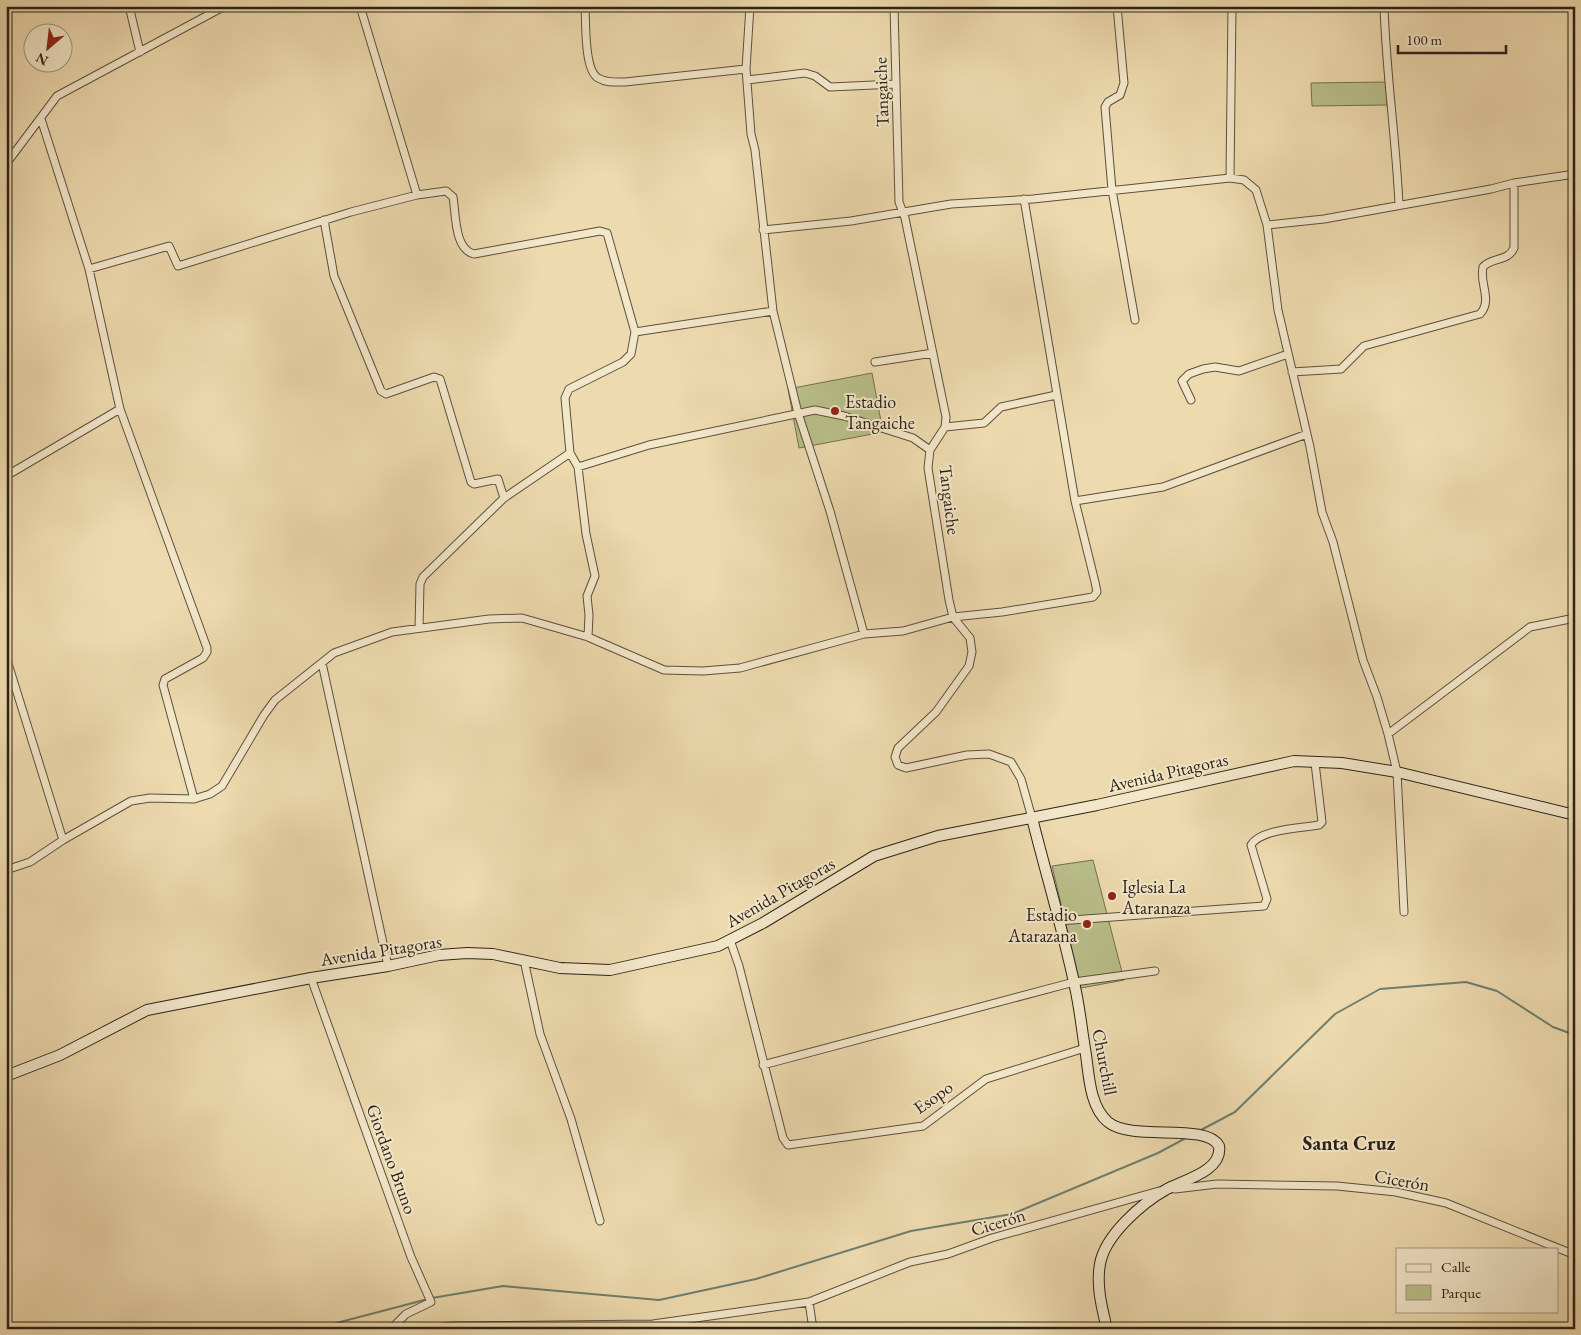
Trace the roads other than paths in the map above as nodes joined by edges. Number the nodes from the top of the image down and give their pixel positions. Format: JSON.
{"nodes":[{"id":1,"x":129,"y":6,"type":"edge"},
{"id":2,"x":225,"y":6,"type":"edge"},
{"id":3,"x":360,"y":6,"type":"edge"},
{"id":4,"x":585,"y":6,"type":"edge"},
{"id":5,"x":750,"y":6,"type":"edge"},
{"id":6,"x":894,"y":6,"type":"edge"},
{"id":7,"x":1117,"y":6,"type":"edge"},
{"id":8,"x":1232,"y":6,"type":"edge"},
{"id":9,"x":1384,"y":6,"type":"edge"},
{"id":10,"x":140,"y":52,"type":"junction"},
{"id":11,"x":746,"y":68,"type":"junction"},
{"id":12,"x":748,"y":80,"type":"junction"},
{"id":13,"x":896,"y":84,"type":"junction"},
{"id":14,"x":41,"y":119,"type":"junction"},
{"id":15,"x":6,"y":164,"type":"edge"},
{"id":16,"x":1575,"y":174,"type":"edge"},
{"id":17,"x":1230,"y":178,"type":"junction"},
{"id":18,"x":1514,"y":182,"type":"junction"},
{"id":19,"x":1112,"y":190,"type":"junction"},
{"id":20,"x":417,"y":195,"type":"junction"},
{"id":21,"x":1024,"y":199,"type":"junction"},
{"id":22,"x":1400,"y":205,"type":"junction"},
{"id":23,"x":903,"y":213,"type":"junction"},
{"id":24,"x":324,"y":220,"type":"junction"},
{"id":25,"x":1266,"y":225,"type":"junction"},
{"id":26,"x":763,"y":230,"type":"junction"},
{"id":27,"x":89,"y":269,"type":"junction"},
{"id":28,"x":773,"y":311,"type":"junction"},
{"id":29,"x":1135,"y":320,"type":"dead end"},
{"id":30,"x":635,"y":332,"type":"junction"},
{"id":31,"x":933,"y":353,"type":"junction"},
{"id":32,"x":1288,"y":354,"type":"junction"},
{"id":33,"x":875,"y":362,"type":"dead end"},
{"id":34,"x":1292,"y":372,"type":"junction"},
{"id":35,"x":1056,"y":395,"type":"junction"},
{"id":36,"x":1191,"y":400,"type":"dead end"},
{"id":37,"x":120,"y":409,"type":"junction"},
{"id":38,"x":798,"y":413,"type":"junction"},
{"id":39,"x":945,"y":427,"type":"junction"},
{"id":40,"x":1307,"y":434,"type":"junction"},
{"id":41,"x":930,"y":450,"type":"junction"},
{"id":42,"x":570,"y":453,"type":"junction"},
{"id":43,"x":578,"y":467,"type":"junction"},
{"id":44,"x":6,"y":476,"type":"edge"},
{"id":45,"x":504,"y":498,"type":"junction"},
{"id":46,"x":1075,"y":501,"type":"junction"},
{"id":47,"x":954,"y":616,"type":"junction"},
{"id":48,"x":1575,"y":618,"type":"edge"},
{"id":49,"x":419,"y":628,"type":"junction"},
{"id":50,"x":864,"y":634,"type":"junction"},
{"id":51,"x":588,"y":637,"type":"junction"},
{"id":52,"x":6,"y":657,"type":"edge"},
{"id":53,"x":322,"y":663,"type":"junction"},
{"id":54,"x":1388,"y":734,"type":"junction"},
{"id":55,"x":1316,"y":763,"type":"junction"},
{"id":56,"x":1397,"y":772,"type":"junction"},
{"id":57,"x":194,"y":799,"type":"junction"},
{"id":58,"x":1575,"y":815,"type":"edge"},
{"id":59,"x":1032,"y":818,"type":"junction"},
{"id":60,"x":63,"y":840,"type":"junction"},
{"id":61,"x":6,"y":870,"type":"edge"},
{"id":62,"x":1404,"y":912,"type":"dead end"},
{"id":63,"x":1058,"y":921,"type":"junction"},
{"id":64,"x":730,"y":940,"type":"junction"},
{"id":65,"x":524,"y":960,"type":"junction"},
{"id":66,"x":388,"y":966,"type":"junction"},
{"id":67,"x":1155,"y":971,"type":"dead end"},
{"id":68,"x":311,"y":978,"type":"junction"},
{"id":69,"x":1074,"y":982,"type":"junction"},
{"id":70,"x":1085,"y":1048,"type":"junction"},
{"id":71,"x":763,"y":1065,"type":"junction"},
{"id":72,"x":6,"y":1076,"type":"edge"},
{"id":73,"x":1166,"y":1190,"type":"junction"},
{"id":74,"x":600,"y":1221,"type":"dead end"},
{"id":75,"x":1558,"y":1248,"type":"edge"},
{"id":76,"x":1558,"y":1248,"type":"edge"},
{"id":77,"x":1575,"y":1255,"type":"edge"},
{"id":78,"x":808,"y":1302,"type":"junction"},
{"id":79,"x":653,"y":1324,"type":"junction"},
{"id":80,"x":391,"y":1329,"type":"edge"},
{"id":81,"x":424,"y":1329,"type":"edge"},
{"id":82,"x":670,"y":1329,"type":"edge"},
{"id":83,"x":813,"y":1329,"type":"edge"},
{"id":84,"x":1107,"y":1329,"type":"edge"}],
"edges":[{"from":1,"to":10,"type":"street"},
{"from":2,"to":10,"type":"street"},
{"from":3,"to":20,"type":"street"},
{"from":4,"to":11,"type":"street"},
{"from":5,"to":11,"type":"street"},
{"from":6,"to":13,"type":"street","name":"Tangaiche"},
{"from":7,"to":19,"type":"street"},
{"from":8,"to":17,"type":"street"},
{"from":9,"to":22,"type":"street"},
{"from":10,"to":14,"type":"street"},
{"from":11,"to":12,"type":"street"},
{"from":12,"to":13,"type":"street"},
{"from":12,"to":26,"type":"street"},
{"from":13,"to":23,"type":"street","name":"Tangaiche"},
{"from":14,"to":15,"type":"street"},
{"from":14,"to":27,"type":"street"},
{"from":16,"to":18,"type":"street"},
{"from":17,"to":19,"type":"street"},
{"from":17,"to":25,"type":"street"},
{"from":18,"to":22,"type":"street"},
{"from":18,"to":34,"type":"street"},
{"from":19,"to":21,"type":"street"},
{"from":19,"to":29,"type":"street"},
{"from":20,"to":24,"type":"street"},
{"from":20,"to":30,"type":"street"},
{"from":21,"to":23,"type":"street"},
{"from":21,"to":35,"type":"street"},
{"from":22,"to":25,"type":"street"},
{"from":23,"to":26,"type":"street"},
{"from":23,"to":31,"type":"street","name":"Tangaiche"},
{"from":24,"to":27,"type":"street"},
{"from":24,"to":45,"type":"street"},
{"from":25,"to":32,"type":"street"},
{"from":26,"to":28,"type":"street"},
{"from":27,"to":37,"type":"street"},
{"from":28,"to":30,"type":"street"},
{"from":28,"to":38,"type":"street"},
{"from":30,"to":42,"type":"street"},
{"from":31,"to":33,"type":"street"},
{"from":31,"to":39,"type":"street","name":"Tangaiche"},
{"from":32,"to":34,"type":"street"},
{"from":32,"to":36,"type":"street"},
{"from":34,"to":40,"type":"street"},
{"from":35,"to":39,"type":"street"},
{"from":35,"to":46,"type":"street"},
{"from":37,"to":44,"type":"street"},
{"from":37,"to":57,"type":"street"},
{"from":38,"to":41,"type":"street"},
{"from":38,"to":43,"type":"street"},
{"from":38,"to":50,"type":"street"},
{"from":39,"to":41,"type":"street","name":"Tangaiche"},
{"from":40,"to":46,"type":"street"},
{"from":40,"to":54,"type":"street"},
{"from":41,"to":47,"type":"street","name":"Tangaiche"},
{"from":42,"to":43,"type":"street"},
{"from":42,"to":45,"type":"street"},
{"from":43,"to":51,"type":"street"},
{"from":45,"to":49,"type":"street"},
{"from":46,"to":47,"type":"street"},
{"from":47,"to":50,"type":"street"},
{"from":47,"to":59,"type":"street","name":"Tangaiche"},
{"from":48,"to":54,"type":"street"},
{"from":49,"to":51,"type":"street"},
{"from":49,"to":53,"type":"street"},
{"from":50,"to":51,"type":"street"},
{"from":52,"to":60,"type":"street"},
{"from":53,"to":57,"type":"street"},
{"from":53,"to":66,"type":"street"},
{"from":54,"to":56,"type":"street"},
{"from":55,"to":56,"type":"main road","name":"Avenida Pitagoras"},
{"from":55,"to":59,"type":"main road","name":"Avenida Pitagoras"},
{"from":55,"to":63,"type":"street"},
{"from":56,"to":58,"type":"main road","name":"Avenida Pitagoras"},
{"from":56,"to":62,"type":"street"},
{"from":57,"to":60,"type":"street"},
{"from":59,"to":63,"type":"main road","name":"Churchill"},
{"from":59,"to":64,"type":"main road","name":"Avenida Pitagoras"},
{"from":60,"to":61,"type":"street"},
{"from":63,"to":69,"type":"main road","name":"Churchill"},
{"from":64,"to":65,"type":"main road","name":"Avenida Pitagoras"},
{"from":64,"to":71,"type":"street"},
{"from":65,"to":66,"type":"main road","name":"Avenida Pitagoras"},
{"from":65,"to":74,"type":"street"},
{"from":66,"to":68,"type":"main road","name":"Avenida Pitagoras"},
{"from":67,"to":69,"type":"street"},
{"from":68,"to":72,"type":"main road","name":"Avenida Pitagoras"},
{"from":68,"to":80,"type":"street","name":"Giordano Bruno"},
{"from":69,"to":70,"type":"main road","name":"Churchill"},
{"from":69,"to":71,"type":"street"},
{"from":70,"to":71,"type":"street","name":"Esopo"},
{"from":70,"to":73,"type":"main road","name":"Churchill"},
{"from":73,"to":76,"type":"street","name":"Cicerón"},
{"from":73,"to":78,"type":"street","name":"Cicerón"},
{"from":73,"to":84,"type":"main road"},
{"from":75,"to":77,"type":"street","name":"Cicerón"},
{"from":78,"to":79,"type":"street","name":"Cicerón"},
{"from":78,"to":83,"type":"street"},
{"from":79,"to":81,"type":"street","name":"Cicerón"},
{"from":79,"to":82,"type":"street"}]}
